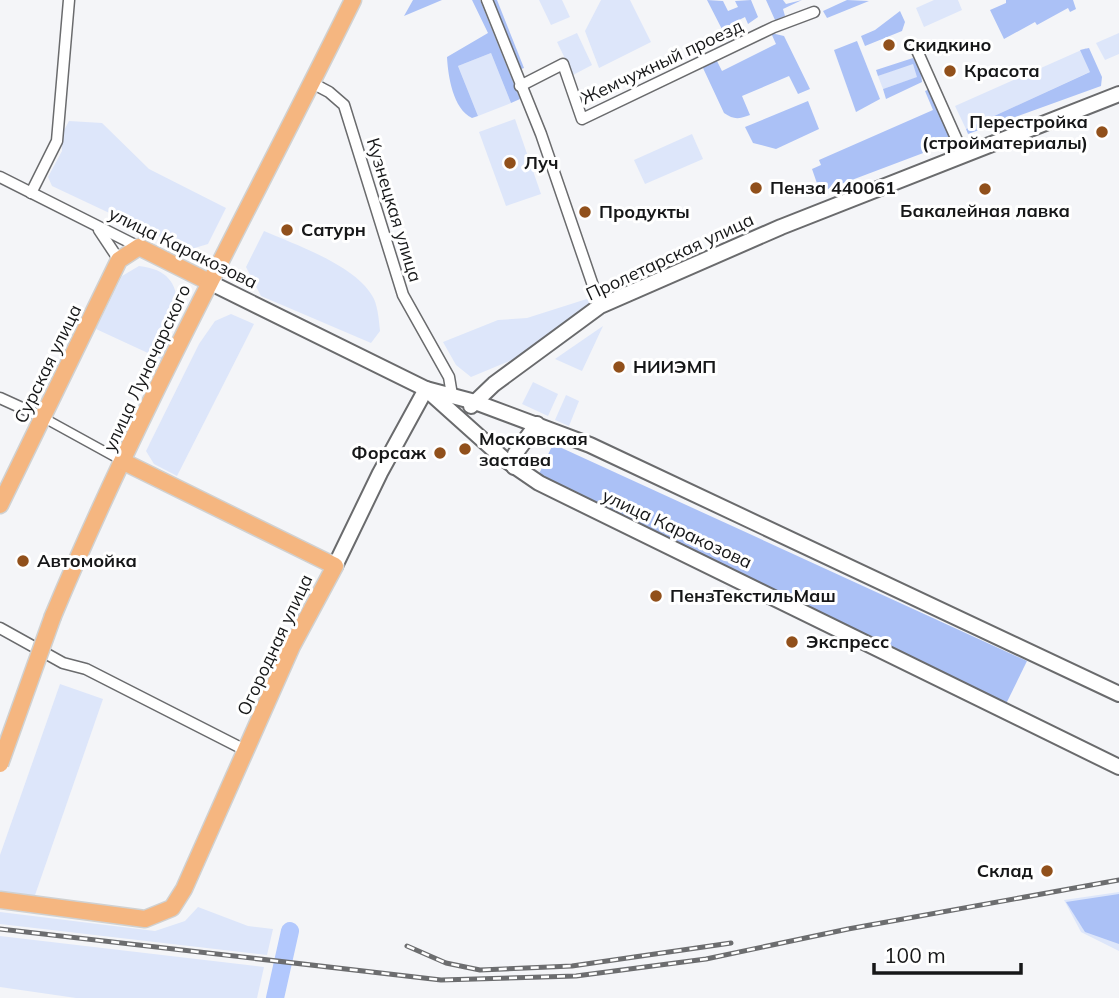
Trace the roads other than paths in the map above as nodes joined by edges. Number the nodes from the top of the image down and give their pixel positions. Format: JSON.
{"nodes":[{"id":1,"x":69,"y":0,"type":"edge"},
{"id":2,"x":353,"y":0,"type":"edge"},
{"id":3,"x":487,"y":0,"type":"edge"},
{"id":4,"x":814,"y":12,"type":"dead end"},
{"id":5,"x":915,"y":46,"type":"dead end"},
{"id":6,"x":312,"y":83,"type":"junction"},
{"id":7,"x":520,"y":86,"type":"junction"},
{"id":8,"x":1119,"y":94,"type":"edge"},
{"id":9,"x":964,"y":156,"type":"junction"},
{"id":10,"x":0,"y":177,"type":"edge"},
{"id":11,"x":31,"y":193,"type":"junction"},
{"id":12,"x":96,"y":227,"type":"junction"},
{"id":13,"x":139,"y":247,"type":"junction"},
{"id":14,"x":119,"y":260,"type":"junction"},
{"id":15,"x":209,"y":282,"type":"junction"},
{"id":16,"x":600,"y":306,"type":"junction"},
{"id":17,"x":426,"y":389,"type":"junction"},
{"id":18,"x":452,"y":395,"type":"junction"},
{"id":19,"x":0,"y":398,"type":"edge"},
{"id":20,"x":475,"y":402,"type":"junction"},
{"id":21,"x":44,"y":418,"type":"junction"},
{"id":22,"x":464,"y":423,"type":"junction"},
{"id":23,"x":537,"y":424,"type":"junction"},
{"id":24,"x":124,"y":462,"type":"junction"},
{"id":25,"x":514,"y":467,"type":"junction"},
{"id":26,"x":0,"y":505,"type":"edge"},
{"id":27,"x":335,"y":566,"type":"junction"},
{"id":28,"x":0,"y":628,"type":"edge"},
{"id":29,"x":1119,"y":694,"type":"edge"},
{"id":30,"x":247,"y":751,"type":"junction"},
{"id":31,"x":0,"y":764,"type":"edge"},
{"id":32,"x":1119,"y":767,"type":"edge"},
{"id":33,"x":0,"y":900,"type":"edge"}],
"edges":[{"from":1,"to":11,"type":"street"},
{"from":2,"to":6,"type":"main road","name":"улица Луначарского"},
{"from":3,"to":7,"type":"street"},
{"from":4,"to":7,"type":"street","name":"Жемчужный проезд"},
{"from":5,"to":9,"type":"street"},
{"from":6,"to":15,"type":"main road","name":"улица Луначарского"},
{"from":6,"to":18,"type":"street","name":"Кузнецкая улица"},
{"from":7,"to":16,"type":"street"},
{"from":8,"to":9,"type":"main road","name":"Пролетарская улица"},
{"from":9,"to":16,"type":"main road","name":"Пролетарская улица"},
{"from":10,"to":11,"type":"street","name":"улица Каракозова"},
{"from":11,"to":12,"type":"street","name":"улица Каракозова"},
{"from":12,"to":13,"type":"street","name":"улица Каракозова"},
{"from":12,"to":14,"type":"street"},
{"from":13,"to":14,"type":"main road"},
{"from":13,"to":15,"type":"main road","name":"улица Каракозова"},
{"from":14,"to":21,"type":"main road","name":"Сурская улица"},
{"from":15,"to":17,"type":"main road","name":"улица Каракозова"},
{"from":15,"to":24,"type":"main road","name":"улица Луначарского"},
{"from":16,"to":20,"type":"main road","name":"Пролетарская улица"},
{"from":17,"to":18,"type":"main road","name":"улица Каракозова"},
{"from":17,"to":22,"type":"main road","name":"улица Каракозова"},
{"from":17,"to":27,"type":"main road","name":"Огородная улица"},
{"from":18,"to":20,"type":"main road","name":"улица Каракозова"},
{"from":19,"to":21,"type":"street"},
{"from":20,"to":22,"type":"main road","name":"Пролетарская улица"},
{"from":20,"to":23,"type":"main road","name":"улица Каракозова"},
{"from":21,"to":24,"type":"street"},
{"from":21,"to":26,"type":"main road","name":"Сурская улица"},
{"from":22,"to":25,"type":"main road","name":"улица Каракозова"},
{"from":23,"to":25,"type":"main road"},
{"from":23,"to":29,"type":"main road","name":"улица Каракозова"},
{"from":24,"to":27,"type":"main road"},
{"from":24,"to":31,"type":"main road","name":"улица Луначарского","bridge":true},
{"from":25,"to":32,"type":"main road","name":"улица Каракозова"},
{"from":27,"to":30,"type":"main road","name":"Огородная улица"},
{"from":28,"to":30,"type":"street"},
{"from":30,"to":33,"type":"main road","name":"Огородная улица"}]}
